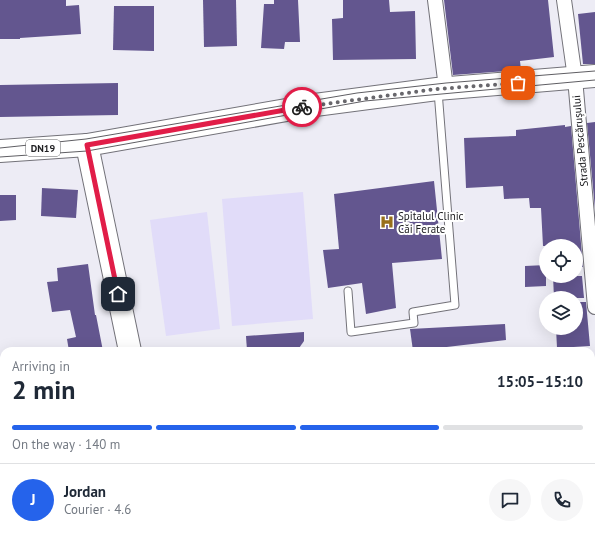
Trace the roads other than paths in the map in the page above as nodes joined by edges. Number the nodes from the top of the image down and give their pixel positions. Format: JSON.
{"nodes":[{"id":1,"x":434,"y":0,"type":"edge"},
{"id":2,"x":564,"y":0,"type":"edge"},
{"id":3,"x":585,"y":77,"type":"edge"},
{"id":4,"x":442,"y":89,"type":"junction"},
{"id":5,"x":87,"y":145,"type":"junction"},
{"id":6,"x":0,"y":151,"type":"edge"},
{"id":7,"x":348,"y":291,"type":"dead end"},
{"id":8,"x":595,"y":307,"type":"edge"},
{"id":9,"x":129,"y":347,"type":"edge"}],
"edges":[{"from":1,"to":4,"type":"street"},
{"from":2,"to":3,"type":"street","name":"Strada Pescărușului"},
{"from":3,"to":4,"type":"main road","number":"DN19"},
{"from":3,"to":8,"type":"street","name":"Strada Pescărușului"},
{"from":4,"to":5,"type":"main road","number":"DN19"},
{"from":4,"to":7,"type":"lane"},
{"from":5,"to":6,"type":"main road","number":"DN19"},
{"from":5,"to":9,"type":"main road"}]}
